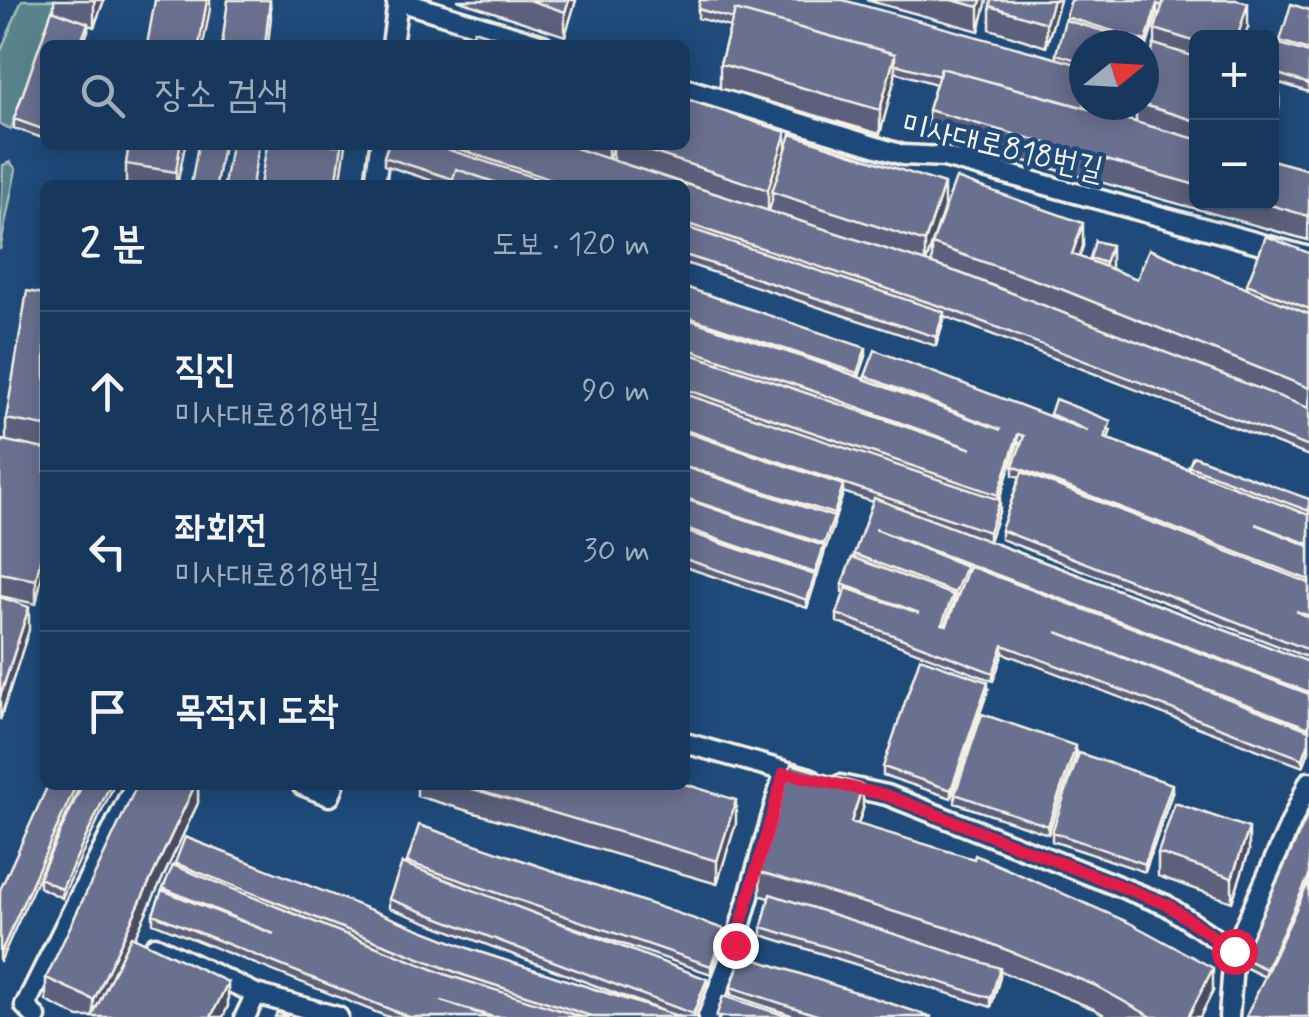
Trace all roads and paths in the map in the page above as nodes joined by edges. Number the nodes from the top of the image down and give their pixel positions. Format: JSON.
{"nodes":[{"id":1,"x":397,"y":0,"type":"edge"},
{"id":2,"x":393,"y":40,"type":"edge"},
{"id":3,"x":527,"y":40,"type":"edge"},
{"id":4,"x":690,"y":90,"type":"edge"},
{"id":5,"x":379,"y":150,"type":"edge"},
{"id":6,"x":376,"y":180,"type":"edge"},
{"id":7,"x":1309,"y":256,"type":"edge"},
{"id":8,"x":690,"y":745,"type":"edge"},
{"id":9,"x":784,"y":773,"type":"junction"},
{"id":10,"x":1309,"y":782,"type":"edge"},
{"id":11,"x":132,"y":790,"type":"edge"},
{"id":12,"x":155,"y":946,"type":"edge"},
{"id":13,"x":1234,"y":951,"type":"junction"},
{"id":14,"x":256,"y":994,"type":"junction"},
{"id":15,"x":36,"y":1017,"type":"edge"},
{"id":16,"x":245,"y":1017,"type":"edge"},
{"id":17,"x":338,"y":1017,"type":"edge"},
{"id":18,"x":708,"y":1017,"type":"edge"},
{"id":19,"x":1229,"y":1017,"type":"edge"}],
"edges":[{"from":1,"to":2,"type":"lane"},
{"from":1,"to":3,"type":"lane"},
{"from":4,"to":7,"type":"lane","name":"미사대로818번길"},
{"from":5,"to":6,"type":"lane"},
{"from":8,"to":9,"type":"lane"},
{"from":9,"to":13,"type":"lane"},
{"from":9,"to":18,"type":"lane"},
{"from":10,"to":13,"type":"lane"},
{"from":11,"to":15,"type":"lane"},
{"from":12,"to":14,"type":"lane"},
{"from":13,"to":19,"type":"lane"},
{"from":14,"to":16,"type":"lane"},
{"from":14,"to":17,"type":"lane"}]}
